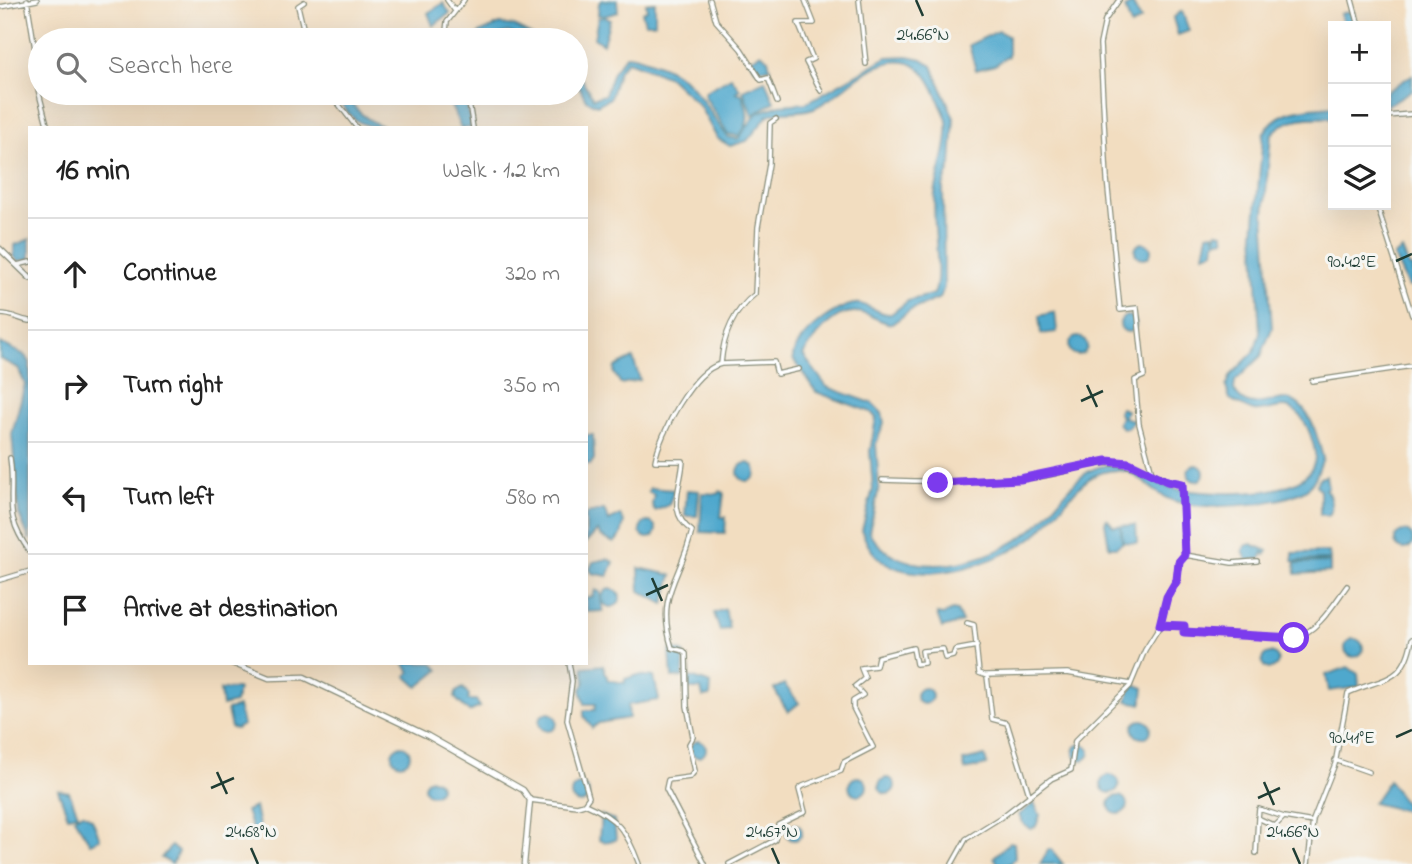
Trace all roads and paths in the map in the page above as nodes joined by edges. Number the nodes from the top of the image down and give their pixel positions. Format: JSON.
{"nodes":[{"id":1,"x":37,"y":0,"type":"edge"},
{"id":2,"x":447,"y":0,"type":"edge"},
{"id":3,"x":464,"y":0,"type":"edge"},
{"id":4,"x":710,"y":0,"type":"edge"},
{"id":5,"x":805,"y":0,"type":"edge"},
{"id":6,"x":859,"y":0,"type":"edge"},
{"id":7,"x":1119,"y":0,"type":"edge"},
{"id":8,"x":1353,"y":0,"type":"edge"},
{"id":9,"x":305,"y":1,"type":"edge"},
{"id":10,"x":27,"y":2,"type":"edge"},
{"id":11,"x":0,"y":7,"type":"edge"},
{"id":12,"x":454,"y":11,"type":"junction"},
{"id":13,"x":1358,"y":21,"type":"edge"},
{"id":14,"x":31,"y":28,"type":"edge"},
{"id":15,"x":303,"y":28,"type":"edge"},
{"id":16,"x":446,"y":28,"type":"edge"},
{"id":17,"x":866,"y":64,"type":"dead end"},
{"id":18,"x":821,"y":91,"type":"dead end"},
{"id":19,"x":777,"y":102,"type":"dead end"},
{"id":20,"x":42,"y":105,"type":"edge"},
{"id":21,"x":339,"y":105,"type":"edge"},
{"id":22,"x":469,"y":105,"type":"edge"},
{"id":23,"x":1412,"y":114,"type":"edge"},
{"id":24,"x":1391,"y":116,"type":"edge"},
{"id":25,"x":776,"y":119,"type":"dead end"},
{"id":26,"x":47,"y":126,"type":"edge"},
{"id":27,"x":355,"y":126,"type":"edge"},
{"id":28,"x":473,"y":126,"type":"edge"},
{"id":29,"x":1379,"y":210,"type":"edge"},
{"id":30,"x":0,"y":249,"type":"edge"},
{"id":31,"x":28,"y":262,"type":"edge"},
{"id":32,"x":18,"y":265,"type":"junction"},
{"id":33,"x":28,"y":276,"type":"edge"},
{"id":34,"x":1409,"y":291,"type":"edge"},
{"id":35,"x":0,"y":314,"type":"edge"},
{"id":36,"x":1412,"y":315,"type":"edge"},
{"id":37,"x":28,"y":321,"type":"edge"},
{"id":38,"x":721,"y":364,"type":"junction"},
{"id":39,"x":1412,"y":366,"type":"edge"},
{"id":40,"x":799,"y":369,"type":"dead end"},
{"id":41,"x":1312,"y":382,"type":"dead end"},
{"id":42,"x":10,"y":458,"type":"dead end"},
{"id":43,"x":1153,"y":473,"type":"junction"},
{"id":44,"x":882,"y":481,"type":"dead end"},
{"id":45,"x":28,"y":549,"type":"edge"},
{"id":46,"x":1185,"y":555,"type":"junction"},
{"id":47,"x":1257,"y":561,"type":"dead end"},
{"id":48,"x":28,"y":572,"type":"edge"},
{"id":49,"x":0,"y":580,"type":"edge"},
{"id":50,"x":1347,"y":586,"type":"dead end"},
{"id":51,"x":967,"y":623,"type":"dead end"},
{"id":52,"x":1160,"y":625,"type":"junction"},
{"id":53,"x":1412,"y":639,"type":"edge"},
{"id":54,"x":977,"y":646,"type":"junction"},
{"id":55,"x":236,"y":665,"type":"edge"},
{"id":56,"x":569,"y":665,"type":"edge"},
{"id":57,"x":986,"y":675,"type":"junction"},
{"id":58,"x":1131,"y":684,"type":"junction"},
{"id":59,"x":1335,"y":760,"type":"junction"},
{"id":60,"x":1369,"y":772,"type":"dead end"},
{"id":61,"x":1029,"y":794,"type":"junction"},
{"id":62,"x":530,"y":800,"type":"junction"},
{"id":63,"x":584,"y":804,"type":"junction"},
{"id":64,"x":1284,"y":817,"type":"junction"},
{"id":65,"x":1258,"y":818,"type":"junction"},
{"id":66,"x":1313,"y":822,"type":"junction"},
{"id":67,"x":1256,"y":853,"type":"dead end"},
{"id":68,"x":524,"y":864,"type":"edge"},
{"id":69,"x":639,"y":864,"type":"edge"},
{"id":70,"x":705,"y":864,"type":"edge"},
{"id":71,"x":729,"y":864,"type":"edge"},
{"id":72,"x":952,"y":864,"type":"edge"},
{"id":73,"x":1308,"y":864,"type":"edge"}],
"edges":[{"from":1,"to":10,"type":"street"},
{"from":2,"to":12,"type":"street"},
{"from":3,"to":12,"type":"street"},
{"from":4,"to":19,"type":"street"},
{"from":5,"to":18,"type":"street"},
{"from":6,"to":17,"type":"street"},
{"from":7,"to":43,"type":"street"},
{"from":8,"to":13,"type":"street"},
{"from":9,"to":15,"type":"street"},
{"from":10,"to":11,"type":"street"},
{"from":10,"to":14,"type":"street"},
{"from":12,"to":16,"type":"street"},
{"from":20,"to":26,"type":"street"},
{"from":21,"to":27,"type":"street"},
{"from":22,"to":28,"type":"street"},
{"from":23,"to":24,"type":"street"},
{"from":25,"to":38,"type":"street"},
{"from":29,"to":34,"type":"street"},
{"from":30,"to":32,"type":"street"},
{"from":31,"to":32,"type":"street"},
{"from":32,"to":33,"type":"street"},
{"from":34,"to":36,"type":"street"},
{"from":35,"to":37,"type":"street"},
{"from":38,"to":40,"type":"street"},
{"from":38,"to":70,"type":"street"},
{"from":39,"to":41,"type":"street"},
{"from":42,"to":45,"type":"street"},
{"from":43,"to":44,"type":"street"},
{"from":43,"to":46,"type":"street"},
{"from":46,"to":47,"type":"street"},
{"from":46,"to":52,"type":"street"},
{"from":48,"to":49,"type":"street"},
{"from":50,"to":52,"type":"street"},
{"from":51,"to":54,"type":"street"},
{"from":52,"to":58,"type":"street"},
{"from":53,"to":59,"type":"street"},
{"from":54,"to":57,"type":"street"},
{"from":54,"to":71,"type":"street"},
{"from":55,"to":62,"type":"street"},
{"from":56,"to":63,"type":"street"},
{"from":57,"to":58,"type":"street"},
{"from":57,"to":61,"type":"street"},
{"from":58,"to":61,"type":"street"},
{"from":59,"to":60,"type":"street"},
{"from":59,"to":66,"type":"street"},
{"from":61,"to":72,"type":"street"},
{"from":62,"to":63,"type":"street"},
{"from":62,"to":68,"type":"street"},
{"from":63,"to":69,"type":"street"},
{"from":64,"to":65,"type":"street"},
{"from":64,"to":65,"type":"street"},
{"from":64,"to":66,"type":"street"},
{"from":65,"to":67,"type":"street"},
{"from":66,"to":73,"type":"street"}]}
